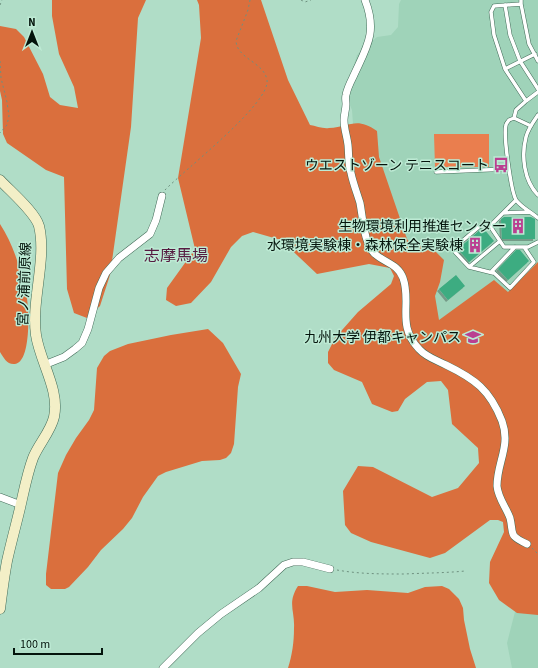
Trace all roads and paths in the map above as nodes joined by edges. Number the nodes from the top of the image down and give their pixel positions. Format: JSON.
{"nodes":[{"id":1,"x":2,"y":0,"type":"edge"},
{"id":2,"x":250,"y":0,"type":"edge"},
{"id":3,"x":301,"y":0,"type":"edge"},
{"id":4,"x":311,"y":0,"type":"edge"},
{"id":5,"x":365,"y":0,"type":"edge"},
{"id":6,"x":521,"y":2,"type":"edge"},
{"id":7,"x":0,"y":5,"type":"edge"},
{"id":8,"x":505,"y":5,"type":"junction"},
{"id":9,"x":535,"y":54,"type":"junction"},
{"id":10,"x":0,"y":61,"type":"edge"},
{"id":11,"x":520,"y":61,"type":"junction"},
{"id":12,"x":538,"y":61,"type":"edge"},
{"id":13,"x":505,"y":69,"type":"junction"},
{"id":14,"x":538,"y":91,"type":"edge"},
{"id":15,"x":526,"y":101,"type":"junction"},
{"id":16,"x":538,"y":115,"type":"edge"},
{"id":17,"x":514,"y":118,"type":"junction"},
{"id":18,"x":531,"y":126,"type":"junction"},
{"id":19,"x":0,"y":133,"type":"edge"},
{"id":20,"x":508,"y":169,"type":"junction"},
{"id":21,"x":436,"y":172,"type":"dead end"},
{"id":22,"x":0,"y":180,"type":"edge"},
{"id":23,"x":538,"y":195,"type":"edge"},
{"id":24,"x":162,"y":196,"type":"joint"},
{"id":25,"x":516,"y":200,"type":"junction"},
{"id":26,"x":503,"y":212,"type":"junction"},
{"id":27,"x":530,"y":212,"type":"junction"},
{"id":28,"x":538,"y":218,"type":"edge"},
{"id":29,"x":490,"y":226,"type":"junction"},
{"id":30,"x":500,"y":241,"type":"junction"},
{"id":31,"x":538,"y":242,"type":"edge"},
{"id":32,"x":515,"y":247,"type":"junction"},
{"id":33,"x":524,"y":247,"type":"junction"},
{"id":34,"x":469,"y":267,"type":"junction"},
{"id":35,"x":494,"y":273,"type":"junction"},
{"id":36,"x":44,"y":365,"type":"junction"},
{"id":37,"x":0,"y":497,"type":"edge"},
{"id":38,"x":21,"y":505,"type":"junction"},
{"id":39,"x":527,"y":544,"type":"joint"},
{"id":40,"x":538,"y":554,"type":"edge"},
{"id":41,"x":330,"y":569,"type":"joint"},
{"id":42,"x":466,"y":571,"type":"dead end"},
{"id":43,"x":0,"y":609,"type":"edge"},
{"id":44,"x":163,"y":668,"type":"edge"}],
"edges":[{"from":1,"to":7,"type":"path"},
{"from":2,"to":24,"type":"path"},
{"from":3,"to":4,"type":"path"},
{"from":5,"to":39,"type":"street"},
{"from":6,"to":8,"type":"lane"},
{"from":6,"to":9,"type":"lane"},
{"from":8,"to":11,"type":"lane"},
{"from":8,"to":13,"type":"lane"},
{"from":9,"to":11,"type":"lane"},
{"from":9,"to":12,"type":"lane"},
{"from":10,"to":19,"type":"path"},
{"from":11,"to":13,"type":"lane"},
{"from":11,"to":14,"type":"lane"},
{"from":13,"to":15,"type":"lane"},
{"from":14,"to":15,"type":"lane"},
{"from":15,"to":17,"type":"lane"},
{"from":16,"to":18,"type":"lane"},
{"from":17,"to":18,"type":"lane"},
{"from":17,"to":20,"type":"lane"},
{"from":18,"to":23,"type":"lane"},
{"from":20,"to":21,"type":"lane"},
{"from":20,"to":25,"type":"lane"},
{"from":22,"to":36,"type":"main road","name":"宮ノ浦前原線"},
{"from":24,"to":36,"type":"street"},
{"from":25,"to":26,"type":"lane"},
{"from":25,"to":27,"type":"lane"},
{"from":26,"to":27,"type":"lane"},
{"from":26,"to":29,"type":"lane"},
{"from":27,"to":28,"type":"lane"},
{"from":29,"to":30,"type":"lane"},
{"from":29,"to":34,"type":"lane"},
{"from":30,"to":32,"type":"lane"},
{"from":30,"to":34,"type":"lane"},
{"from":31,"to":33,"type":"lane"},
{"from":32,"to":33,"type":"lane"},
{"from":32,"to":35,"type":"lane"},
{"from":33,"to":35,"type":"lane"},
{"from":34,"to":35,"type":"lane"},
{"from":36,"to":38,"type":"main road","name":"宮ノ浦前原線"},
{"from":37,"to":38,"type":"street"},
{"from":38,"to":43,"type":"main road","name":"宮ノ浦前原線"},
{"from":39,"to":40,"type":"path"},
{"from":41,"to":42,"type":"path"},
{"from":41,"to":44,"type":"street"}]}
